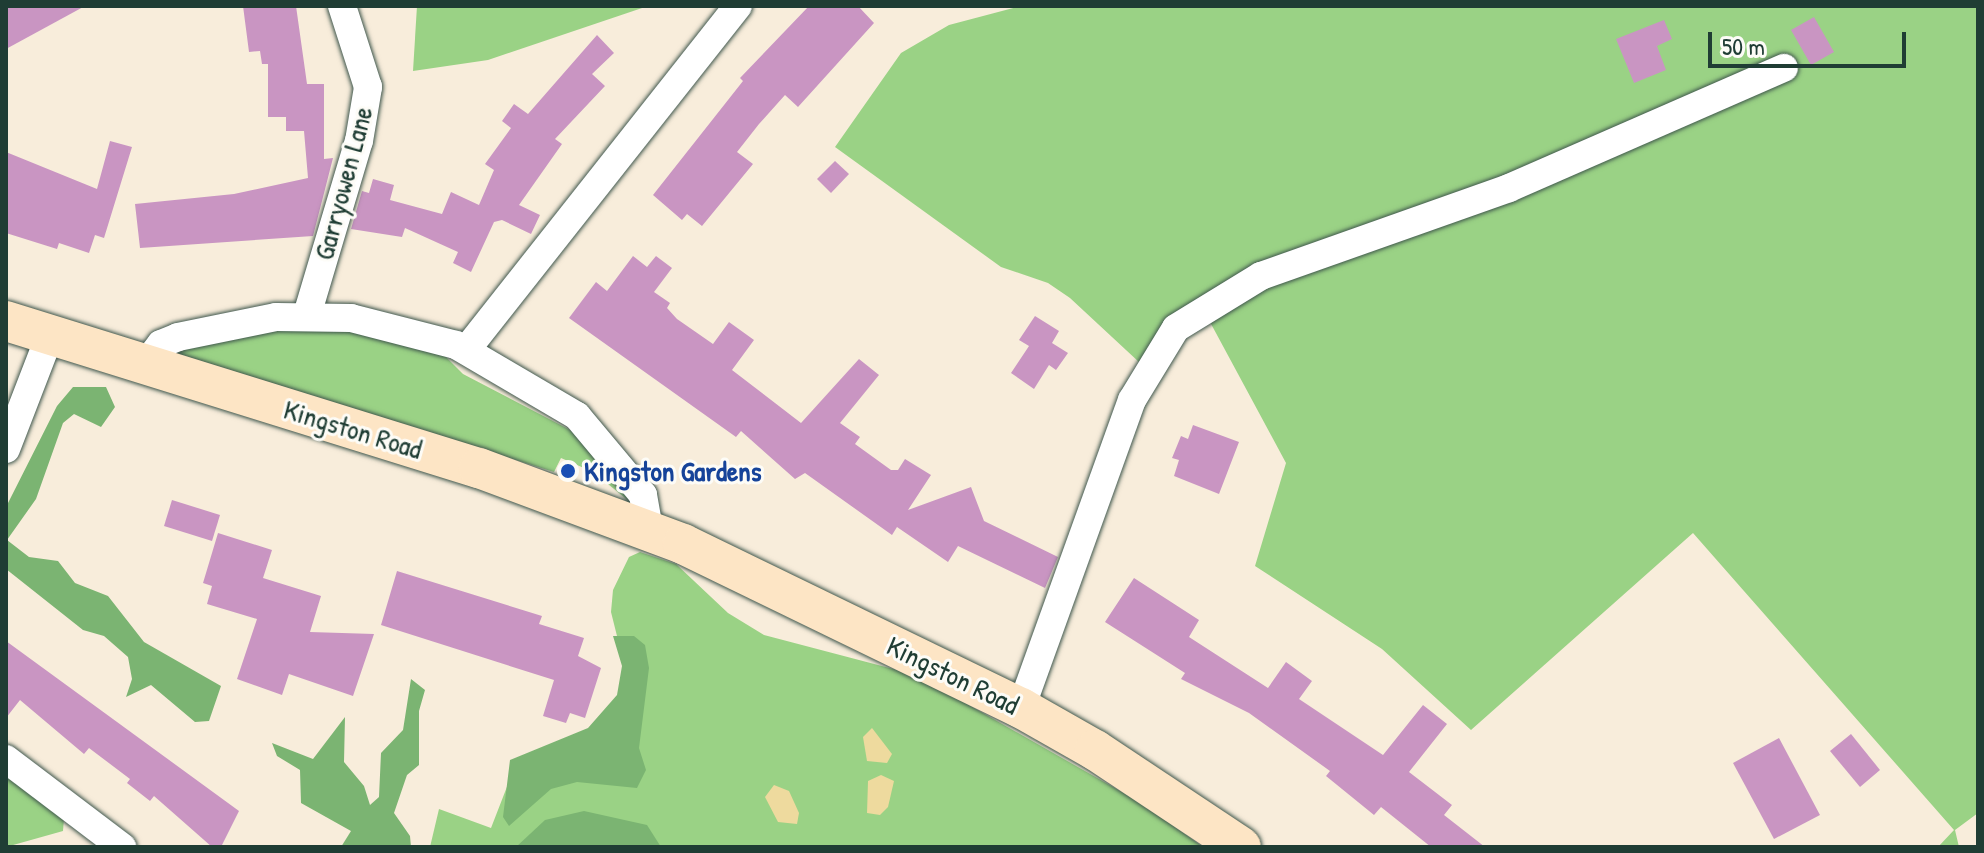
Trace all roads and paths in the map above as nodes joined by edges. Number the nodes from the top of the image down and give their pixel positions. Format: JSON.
{"nodes":[{"id":1,"x":342,"y":6,"type":"edge"},
{"id":2,"x":738,"y":6,"type":"edge"},
{"id":3,"x":1784,"y":68,"type":"dead end"},
{"id":4,"x":307,"y":315,"type":"junction"},
{"id":5,"x":6,"y":321,"type":"edge"},
{"id":6,"x":50,"y":335,"type":"junction"},
{"id":7,"x":467,"y":349,"type":"junction"},
{"id":8,"x":145,"y":365,"type":"junction"},
{"id":9,"x":6,"y":449,"type":"edge"},
{"id":10,"x":649,"y":530,"type":"junction"},
{"id":11,"x":1021,"y":708,"type":"junction"},
{"id":12,"x":6,"y":759,"type":"edge"},
{"id":13,"x":117,"y":844,"type":"edge"},
{"id":14,"x":82,"y":847,"type":"edge"},
{"id":15,"x":1241,"y":847,"type":"edge"}],
"edges":[{"from":1,"to":4,"type":"street","name":"Garryowen Lane"},
{"from":2,"to":7,"type":"street"},
{"from":3,"to":11,"type":"street"},
{"from":4,"to":7,"type":"street"},
{"from":4,"to":8,"type":"street"},
{"from":5,"to":6,"type":"main road","name":"Kingston Road"},
{"from":6,"to":8,"type":"main road","name":"Kingston Road"},
{"from":6,"to":9,"type":"street"},
{"from":7,"to":10,"type":"street"},
{"from":8,"to":10,"type":"main road","name":"Kingston Road"},
{"from":10,"to":11,"type":"main road","name":"Kingston Road"},
{"from":11,"to":15,"type":"main road","name":"Kingston Road"},
{"from":12,"to":13,"type":"street"},
{"from":13,"to":14,"type":"street"}]}
